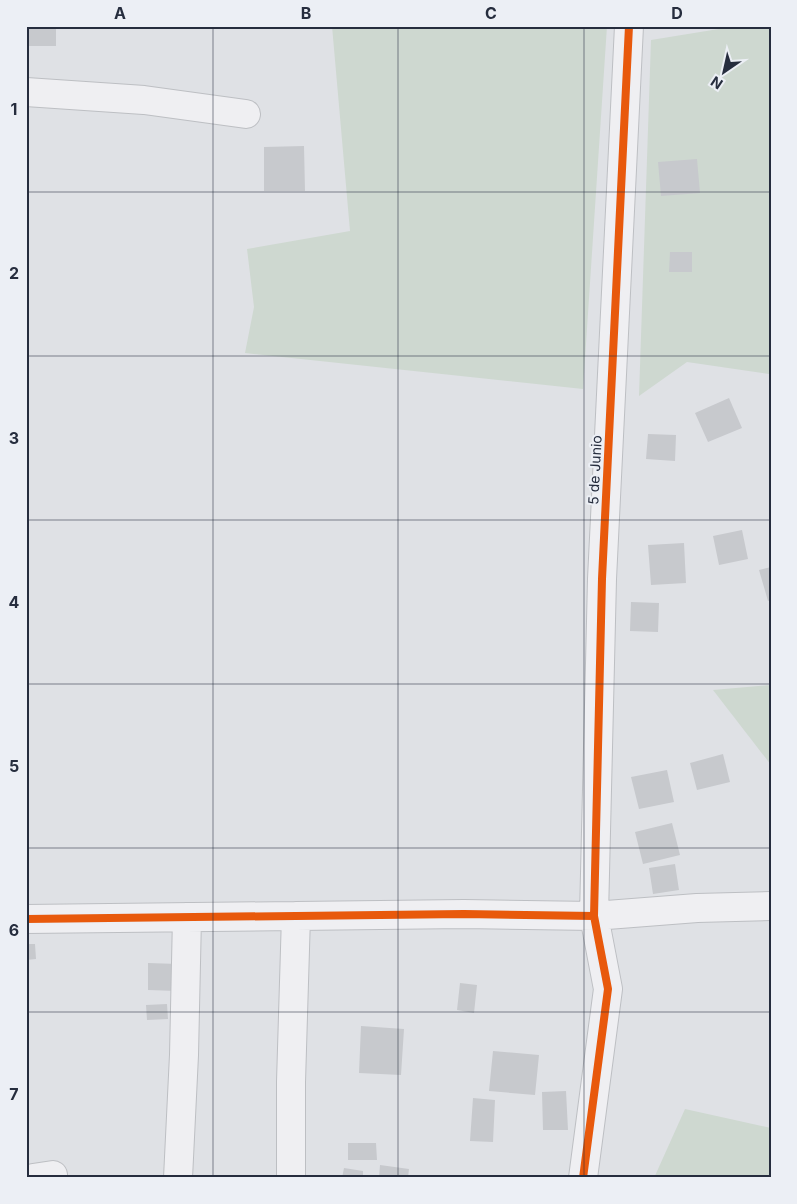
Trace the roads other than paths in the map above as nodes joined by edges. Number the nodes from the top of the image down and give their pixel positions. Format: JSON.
{"nodes":[{"id":1,"x":629,"y":26,"type":"edge"},
{"id":2,"x":26,"y":92,"type":"edge"},
{"id":3,"x":246,"y":114,"type":"dead end"},
{"id":4,"x":771,"y":906,"type":"edge"},
{"id":5,"x":296,"y":916,"type":"junction"},
{"id":6,"x":594,"y":916,"type":"junction"},
{"id":7,"x":187,"y":917,"type":"junction"},
{"id":8,"x":26,"y":919,"type":"edge"},
{"id":9,"x":178,"y":1178,"type":"edge"},
{"id":10,"x":291,"y":1178,"type":"edge"},
{"id":11,"x":583,"y":1178,"type":"edge"}],
"edges":[{"from":1,"to":6,"type":"street","name":"5 de Junio"},
{"from":2,"to":3,"type":"street"},
{"from":4,"to":6,"type":"street"},
{"from":5,"to":6,"type":"street"},
{"from":5,"to":7,"type":"street"},
{"from":5,"to":10,"type":"street"},
{"from":6,"to":11,"type":"street","name":"5 de Junio"},
{"from":7,"to":8,"type":"street"},
{"from":7,"to":9,"type":"street"}]}
